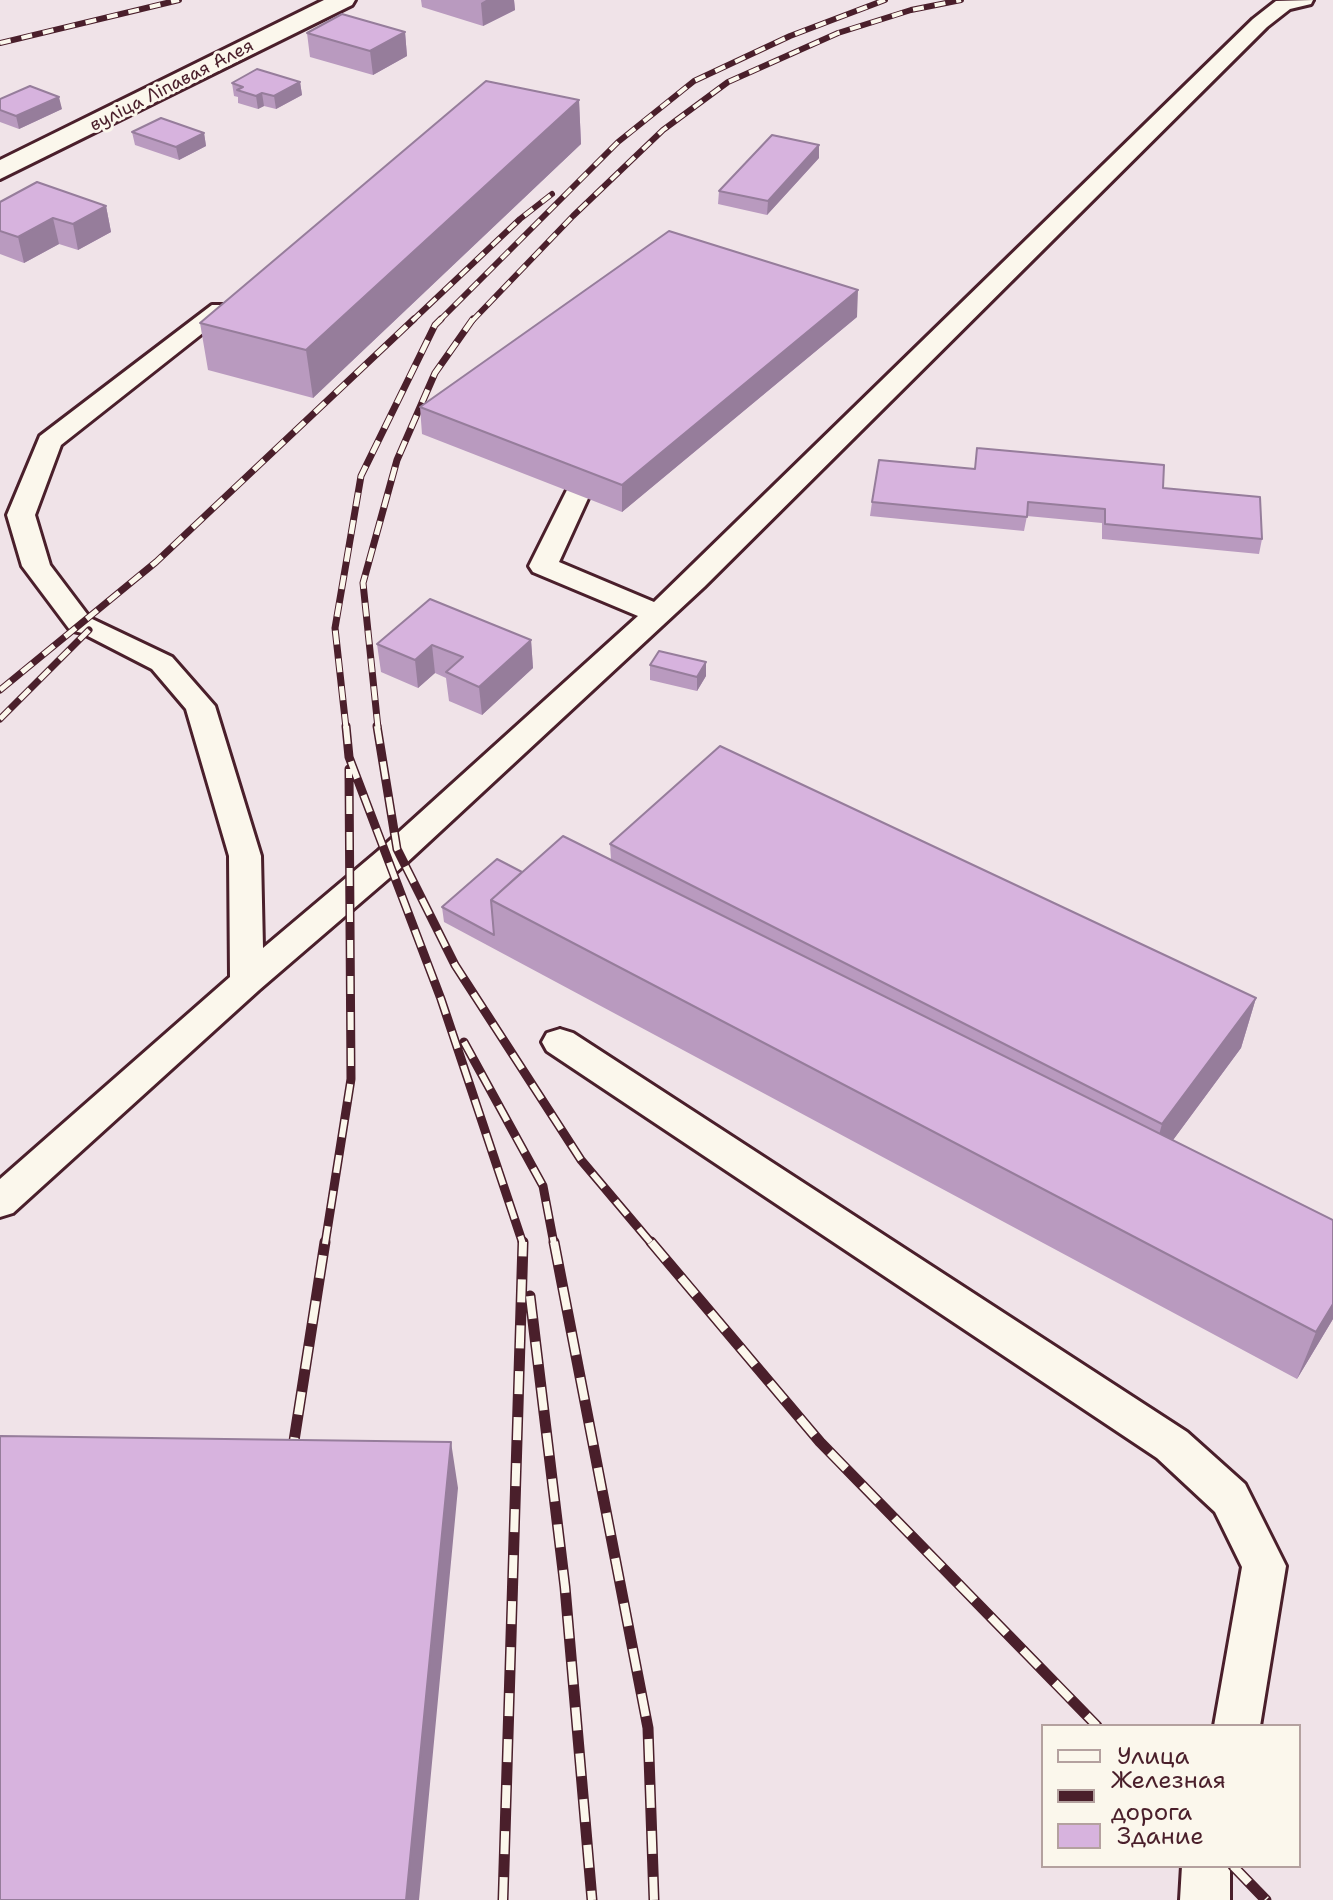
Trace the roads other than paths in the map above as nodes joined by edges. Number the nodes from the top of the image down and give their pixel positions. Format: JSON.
{"nodes":[{"id":1,"x":343,"y":0,"type":"edge"},
{"id":2,"x":1304,"y":0,"type":"edge"},
{"id":3,"x":0,"y":171,"type":"edge"},
{"id":4,"x":220,"y":310,"type":"edge"},
{"id":5,"x":577,"y":494,"type":"edge"},
{"id":6,"x":657,"y":614,"type":"junction"},
{"id":7,"x":247,"y":981,"type":"junction"},
{"id":8,"x":560,"y":1042,"type":"dead end"},
{"id":9,"x":0,"y":1202,"type":"edge"},
{"id":10,"x":1237,"y":1724,"type":"edge"},
{"id":11,"x":1206,"y":1868,"type":"edge"},
{"id":12,"x":1205,"y":1900,"type":"edge"}],
"edges":[{"from":1,"to":3,"type":"street","name":"вуліца Ліпавая Алея"},
{"from":2,"to":6,"type":"lane"},
{"from":4,"to":7,"type":"lane"},
{"from":5,"to":6,"type":"lane"},
{"from":6,"to":7,"type":"lane"},
{"from":7,"to":9,"type":"lane"},
{"from":8,"to":10,"type":"lane"},
{"from":11,"to":12,"type":"lane"}]}
